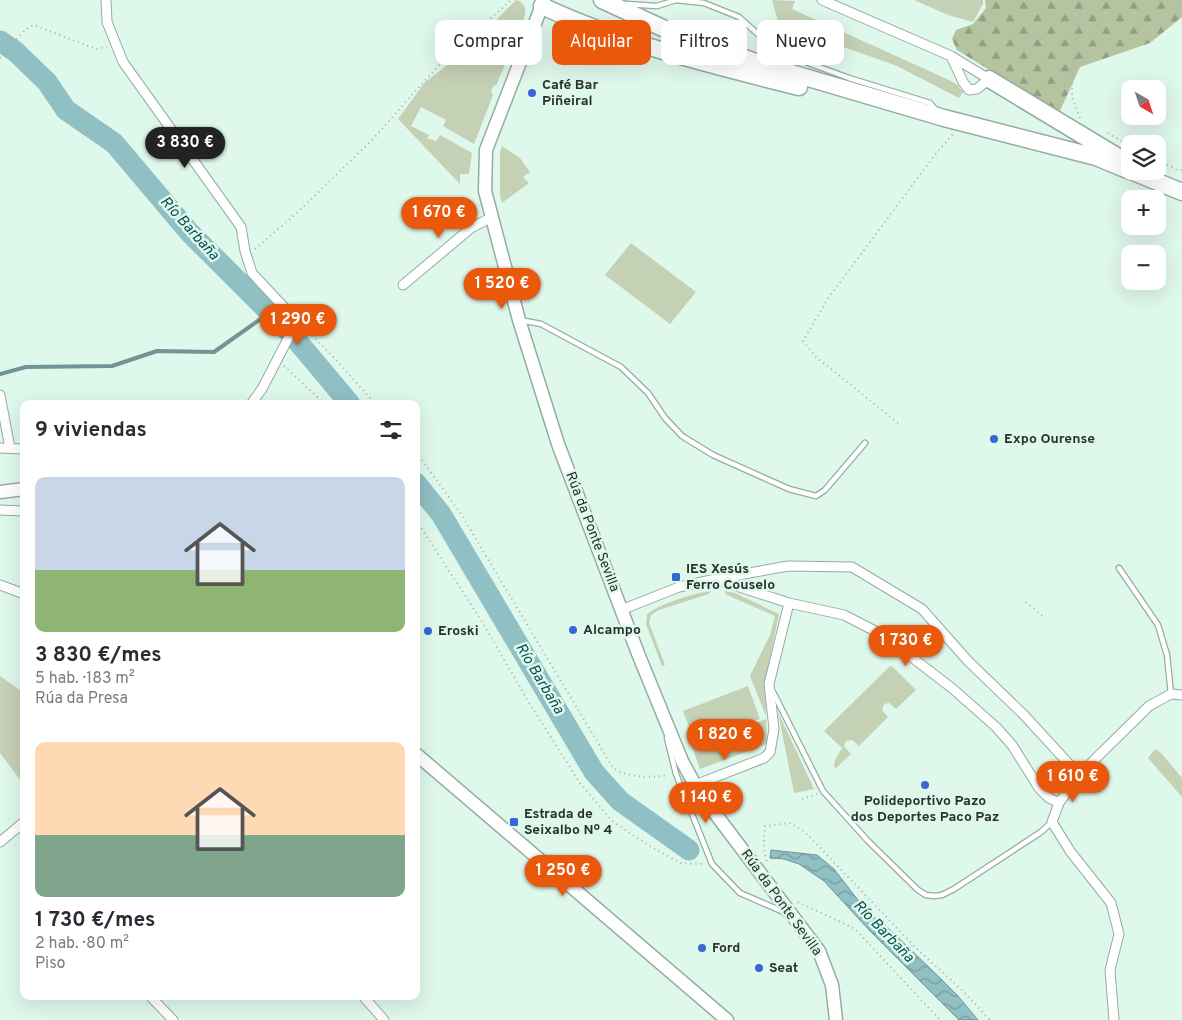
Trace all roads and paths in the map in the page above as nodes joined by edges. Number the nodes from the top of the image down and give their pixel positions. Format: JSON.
{"nodes":[{"id":1,"x":106,"y":0,"type":"edge"},
{"id":2,"x":511,"y":0,"type":"edge"},
{"id":3,"x":822,"y":0,"type":"edge"},
{"id":4,"x":1082,"y":0,"type":"edge"},
{"id":5,"x":604,"y":1,"type":"edge"},
{"id":6,"x":540,"y":2,"type":"edge"},
{"id":7,"x":116,"y":45,"type":"junction"},
{"id":8,"x":951,"y":56,"type":"junction"},
{"id":9,"x":0,"y":58,"type":"edge"},
{"id":10,"x":989,"y":79,"type":"junction"},
{"id":11,"x":944,"y":118,"type":"junction"},
{"id":12,"x":1086,"y":121,"type":"dead end"},
{"id":13,"x":963,"y":123,"type":"junction"},
{"id":14,"x":1107,"y":132,"type":"dead end"},
{"id":15,"x":1121,"y":141,"type":"edge"},
{"id":16,"x":1121,"y":160,"type":"edge"},
{"id":17,"x":1166,"y":164,"type":"edge"},
{"id":18,"x":1121,"y":167,"type":"edge"},
{"id":19,"x":1182,"y":170,"type":"edge"},
{"id":20,"x":1153,"y":180,"type":"edge"},
{"id":21,"x":1155,"y":180,"type":"edge"},
{"id":22,"x":1158,"y":182,"type":"junction"},
{"id":23,"x":1182,"y":192,"type":"edge"},
{"id":24,"x":492,"y":217,"type":"junction"},
{"id":25,"x":247,"y":256,"type":"junction"},
{"id":26,"x":403,"y":285,"type":"dead end"},
{"id":27,"x":519,"y":320,"type":"junction"},
{"id":28,"x":298,"y":321,"type":"junction"},
{"id":29,"x":277,"y":361,"type":"junction"},
{"id":30,"x":0,"y":395,"type":"edge"},
{"id":31,"x":254,"y":400,"type":"edge"},
{"id":32,"x":321,"y":400,"type":"edge"},
{"id":33,"x":372,"y":400,"type":"edge"},
{"id":34,"x":898,"y":423,"type":"dead end"},
{"id":35,"x":865,"y":443,"type":"dead end"},
{"id":36,"x":5,"y":448,"type":"edge"},
{"id":37,"x":20,"y":449,"type":"edge"},
{"id":38,"x":420,"y":458,"type":"edge"},
{"id":39,"x":20,"y":490,"type":"edge"},
{"id":40,"x":0,"y":492,"type":"edge"},
{"id":41,"x":0,"y":510,"type":"edge"},
{"id":42,"x":20,"y":511,"type":"edge"},
{"id":43,"x":420,"y":526,"type":"edge"},
{"id":44,"x":1119,"y":568,"type":"dead end"},
{"id":45,"x":716,"y":579,"type":"junction"},
{"id":46,"x":0,"y":585,"type":"edge"},
{"id":47,"x":20,"y":592,"type":"edge"},
{"id":48,"x":1026,"y":602,"type":"dead end"},
{"id":49,"x":789,"y":603,"type":"junction"},
{"id":50,"x":621,"y":610,"type":"junction"},
{"id":51,"x":1046,"y":618,"type":"dead end"},
{"id":52,"x":769,"y":684,"type":"junction"},
{"id":53,"x":1171,"y":694,"type":"junction"},
{"id":54,"x":1182,"y":695,"type":"edge"},
{"id":55,"x":660,"y":709,"type":"junction"},
{"id":56,"x":420,"y":757,"type":"edge"},
{"id":57,"x":676,"y":774,"type":"junction"},
{"id":58,"x":1079,"y":775,"type":"junction"},
{"id":59,"x":695,"y":786,"type":"junction"},
{"id":60,"x":817,"y":794,"type":"dead end"},
{"id":61,"x":802,"y":799,"type":"dead end"},
{"id":62,"x":1059,"y":803,"type":"junction"},
{"id":63,"x":1052,"y":822,"type":"junction"},
{"id":64,"x":20,"y":825,"type":"edge"},
{"id":65,"x":0,"y":842,"type":"edge"},
{"id":66,"x":712,"y":864,"type":"junction"},
{"id":67,"x":769,"y":864,"type":"dead end"},
{"id":68,"x":796,"y":901,"type":"dead end"},
{"id":69,"x":794,"y":917,"type":"junction"},
{"id":70,"x":154,"y":1000,"type":"edge"},
{"id":71,"x":366,"y":1000,"type":"edge"},
{"id":72,"x":173,"y":1020,"type":"edge"},
{"id":73,"x":384,"y":1020,"type":"edge"},
{"id":74,"x":726,"y":1020,"type":"edge"},
{"id":75,"x":836,"y":1020,"type":"edge"},
{"id":76,"x":940,"y":1020,"type":"edge"},
{"id":77,"x":990,"y":1020,"type":"edge"},
{"id":78,"x":1114,"y":1020,"type":"edge"}],
"edges":[{"from":1,"to":7,"type":"street"},
{"from":2,"to":25,"type":"path"},
{"from":3,"to":8,"type":"street"},
{"from":4,"to":12,"type":"path"},
{"from":5,"to":11,"type":"highway"},
{"from":5,"to":11,"type":"lane"},
{"from":6,"to":11,"type":"highway"},
{"from":6,"to":24,"type":"street","name":"Rúa da Ponte Sevilla"},
{"from":7,"to":9,"type":"path"},
{"from":7,"to":25,"type":"street"},
{"from":8,"to":10,"type":"street"},
{"from":8,"to":10,"type":"street"},
{"from":10,"to":16,"type":"highway"},
{"from":11,"to":13,"type":"highway"},
{"from":13,"to":18,"type":"highway"},
{"from":13,"to":34,"type":"path"},
{"from":14,"to":15,"type":"path"},
{"from":17,"to":19,"type":"path"},
{"from":20,"to":22,"type":"highway"},
{"from":21,"to":22,"type":"highway"},
{"from":22,"to":23,"type":"highway"},
{"from":24,"to":26,"type":"street"},
{"from":24,"to":27,"type":"street","name":"Rúa da Ponte Sevilla"},
{"from":25,"to":28,"type":"street"},
{"from":27,"to":35,"type":"lane"},
{"from":27,"to":50,"type":"street","name":"Rúa da Ponte Sevilla"},
{"from":28,"to":29,"type":"street"},
{"from":28,"to":33,"type":"path"},
{"from":29,"to":31,"type":"street"},
{"from":29,"to":32,"type":"path"},
{"from":30,"to":36,"type":"street"},
{"from":36,"to":37,"type":"street"},
{"from":38,"to":57,"type":"path"},
{"from":39,"to":40,"type":"street"},
{"from":41,"to":42,"type":"street"},
{"from":43,"to":66,"type":"path"},
{"from":44,"to":53,"type":"lane"},
{"from":45,"to":49,"type":"street"},
{"from":45,"to":50,"type":"street"},
{"from":45,"to":58,"type":"street"},
{"from":46,"to":47,"type":"street"},
{"from":48,"to":51,"type":"path"},
{"from":49,"to":52,"type":"street"},
{"from":49,"to":62,"type":"street"},
{"from":50,"to":55,"type":"street","name":"Rúa da Ponte Sevilla"},
{"from":52,"to":59,"type":"street"},
{"from":52,"to":63,"type":"lane"},
{"from":53,"to":54,"type":"street"},
{"from":53,"to":58,"type":"street"},
{"from":55,"to":57,"type":"lane"},
{"from":55,"to":59,"type":"street","name":"Rúa da Ponte Sevilla"},
{"from":56,"to":74,"type":"street"},
{"from":57,"to":66,"type":"lane"},
{"from":58,"to":62,"type":"street"},
{"from":59,"to":69,"type":"street","name":"Rúa da Ponte Sevilla"},
{"from":60,"to":61,"type":"path"},
{"from":62,"to":63,"type":"street"},
{"from":63,"to":78,"type":"street"},
{"from":64,"to":65,"type":"street"},
{"from":66,"to":69,"type":"lane"},
{"from":67,"to":77,"type":"path"},
{"from":68,"to":76,"type":"path"},
{"from":69,"to":75,"type":"street","name":"Rúa da Ponte Sevilla"},
{"from":70,"to":72,"type":"street"},
{"from":71,"to":73,"type":"street"}]}
